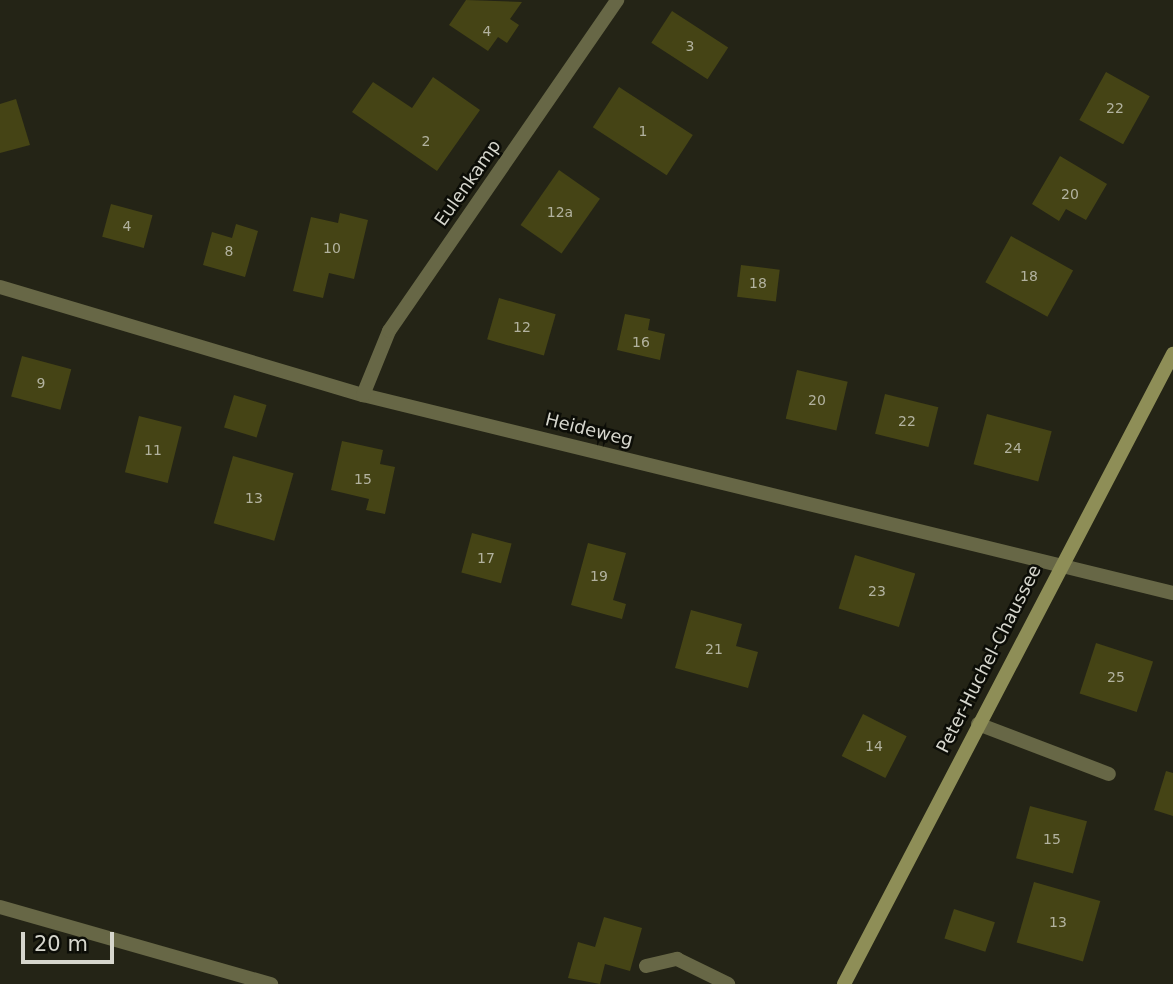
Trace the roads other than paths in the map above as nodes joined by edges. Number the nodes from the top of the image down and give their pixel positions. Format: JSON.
{"nodes":[{"id":1,"x":617,"y":0,"type":"edge"},
{"id":2,"x":0,"y":287,"type":"edge"},
{"id":3,"x":1173,"y":354,"type":"edge"},
{"id":4,"x":363,"y":394,"type":"junction"},
{"id":5,"x":1059,"y":565,"type":"junction"},
{"id":6,"x":1173,"y":593,"type":"edge"},
{"id":7,"x":978,"y":724,"type":"junction"},
{"id":8,"x":1110,"y":774,"type":"dead end"},
{"id":9,"x":0,"y":907,"type":"edge"},
{"id":10,"x":646,"y":966,"type":"dead end"},
{"id":11,"x":271,"y":984,"type":"edge"},
{"id":12,"x":728,"y":984,"type":"edge"},
{"id":13,"x":844,"y":984,"type":"edge"}],
"edges":[{"from":1,"to":4,"type":"street","name":"Eulenkamp"},
{"from":2,"to":4,"type":"street","name":"Heideweg"},
{"from":3,"to":5,"type":"street","name":"Peter-Huchel-Chaussee"},
{"from":4,"to":5,"type":"street","name":"Heideweg"},
{"from":5,"to":6,"type":"street","name":"Heideweg"},
{"from":5,"to":7,"type":"street","name":"Peter-Huchel-Chaussee"},
{"from":7,"to":8,"type":"street"},
{"from":7,"to":13,"type":"street","name":"Peter-Huchel-Chaussee"},
{"from":9,"to":11,"type":"street"},
{"from":10,"to":12,"type":"street"}]}
